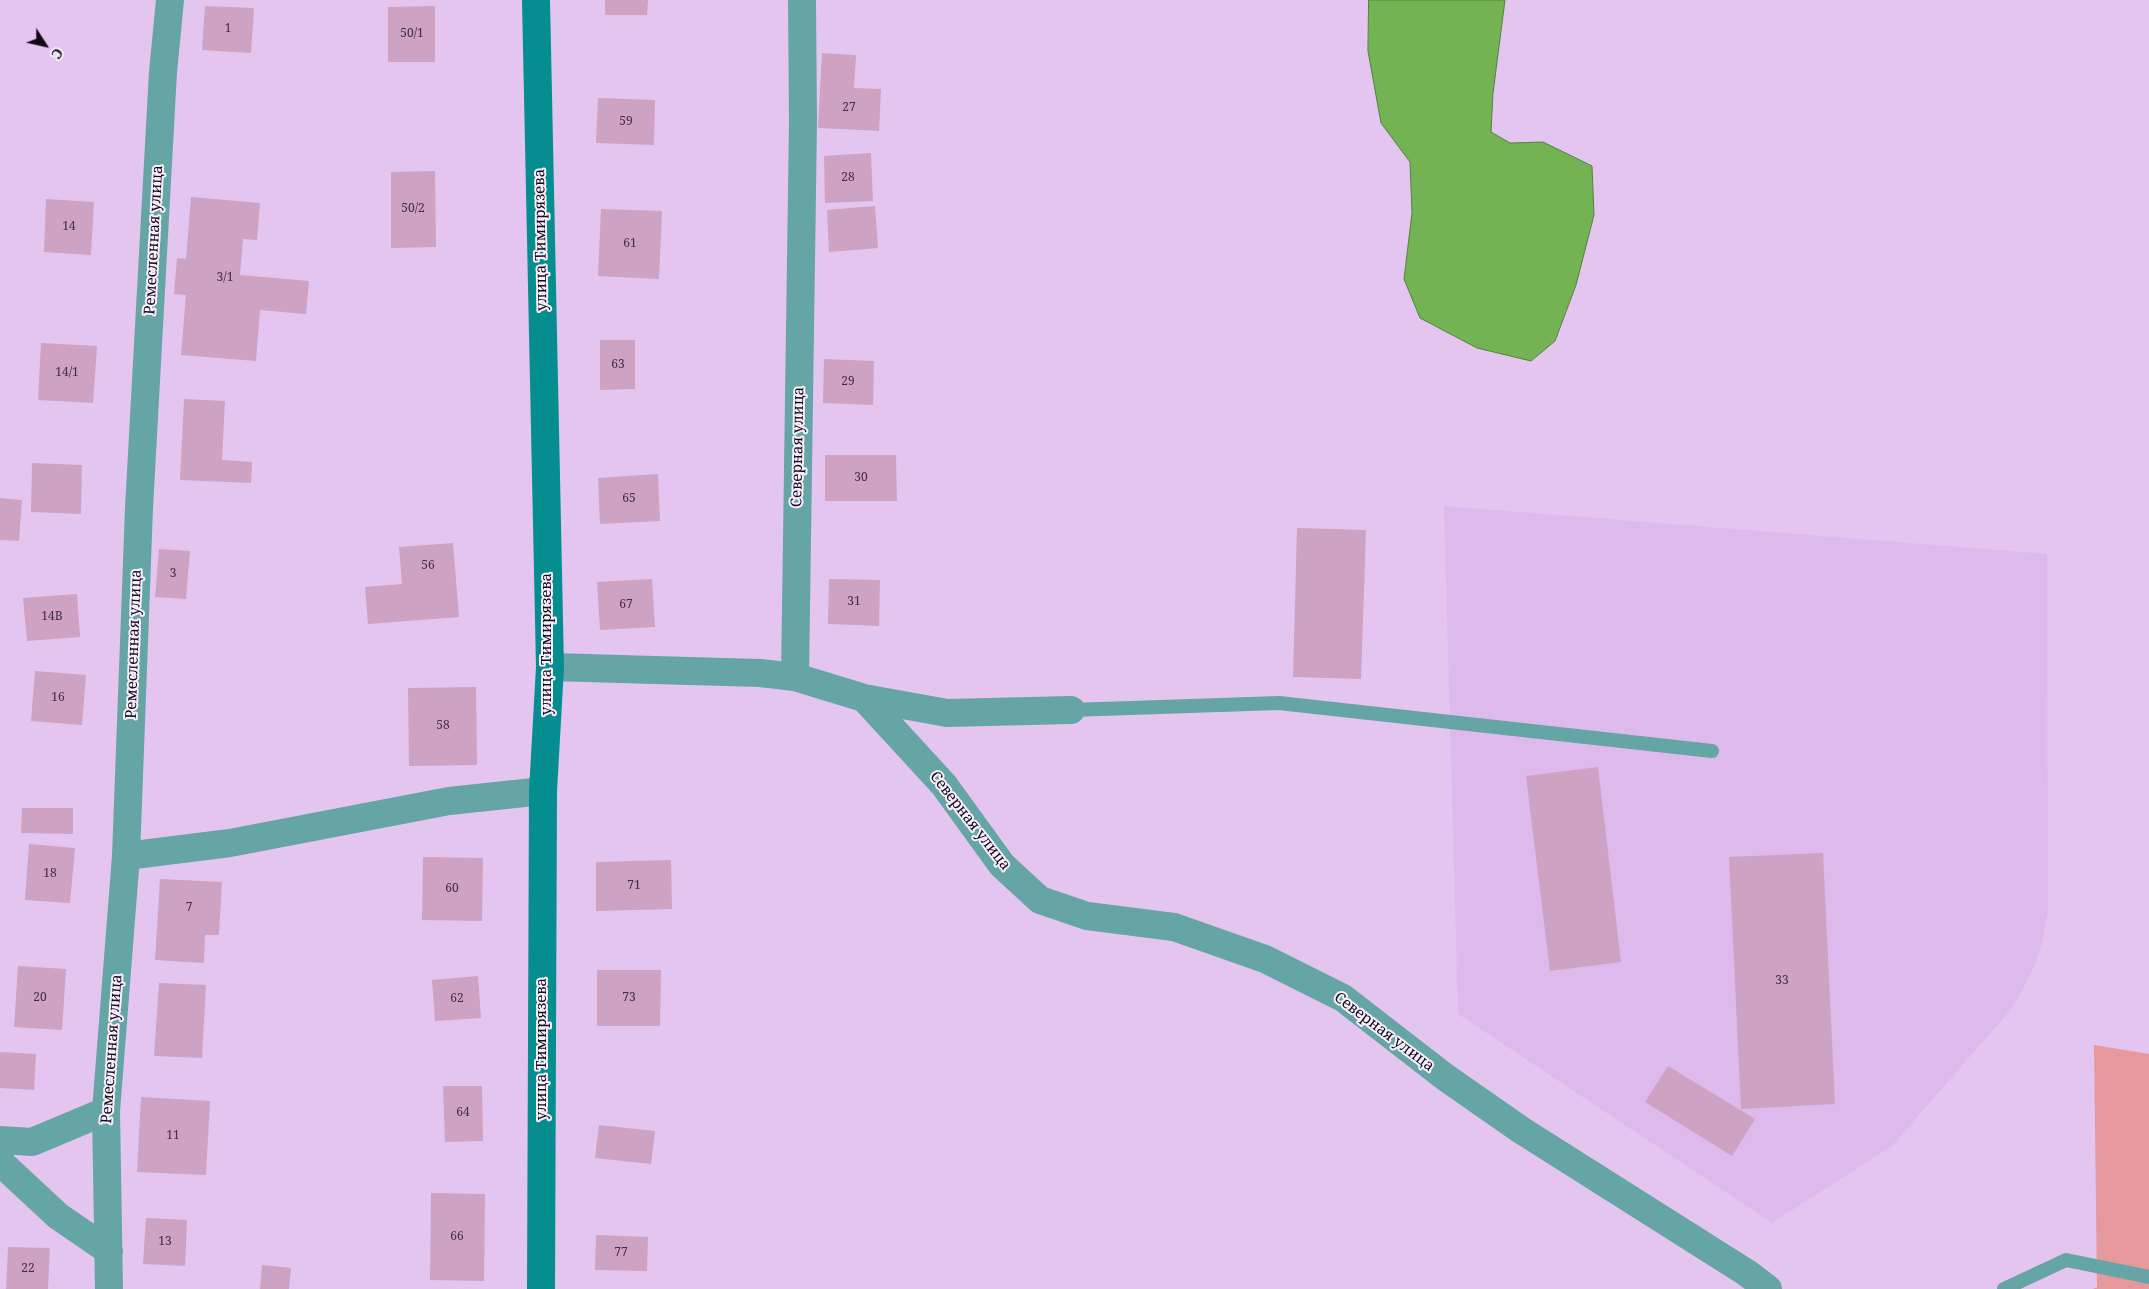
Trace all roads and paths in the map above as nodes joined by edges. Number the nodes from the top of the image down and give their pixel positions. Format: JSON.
{"nodes":[{"id":1,"x":170,"y":0,"type":"edge"},
{"id":2,"x":536,"y":0,"type":"edge"},
{"id":3,"x":802,"y":0,"type":"edge"},
{"id":4,"x":550,"y":667,"type":"junction"},
{"id":5,"x":795,"y":677,"type":"junction"},
{"id":6,"x":864,"y":698,"type":"junction"},
{"id":7,"x":1071,"y":710,"type":"joint"},
{"id":8,"x":1712,"y":751,"type":"dead end"},
{"id":9,"x":543,"y":791,"type":"junction"},
{"id":10,"x":126,"y":856,"type":"junction"},
{"id":11,"x":106,"y":1111,"type":"junction"},
{"id":12,"x":0,"y":1140,"type":"edge"},
{"id":13,"x":0,"y":1162,"type":"edge"},
{"id":14,"x":109,"y":1250,"type":"junction"},
{"id":15,"x":2149,"y":1277,"type":"edge"},
{"id":16,"x":109,"y":1289,"type":"edge"},
{"id":17,"x":541,"y":1289,"type":"edge"},
{"id":18,"x":1768,"y":1289,"type":"edge"},
{"id":19,"x":2004,"y":1289,"type":"edge"}],
"edges":[{"from":1,"to":10,"type":"street","name":"Ремесленная улица"},
{"from":2,"to":4,"type":"street","name":"улица Тимирязева"},
{"from":3,"to":5,"type":"street","name":"Северная улица"},
{"from":4,"to":5,"type":"street"},
{"from":4,"to":9,"type":"street","name":"улица Тимирязева"},
{"from":5,"to":6,"type":"street"},
{"from":6,"to":7,"type":"street"},
{"from":6,"to":18,"type":"street","name":"Северная улица"},
{"from":7,"to":8,"type":"lane"},
{"from":9,"to":10,"type":"street"},
{"from":9,"to":17,"type":"street","name":"улица Тимирязева"},
{"from":10,"to":11,"type":"street","name":"Ремесленная улица"},
{"from":11,"to":12,"type":"street"},
{"from":11,"to":14,"type":"street","name":"Ремесленная улица"},
{"from":13,"to":14,"type":"street"},
{"from":14,"to":16,"type":"street","name":"Ремесленная улица"},
{"from":15,"to":19,"type":"lane"}]}
